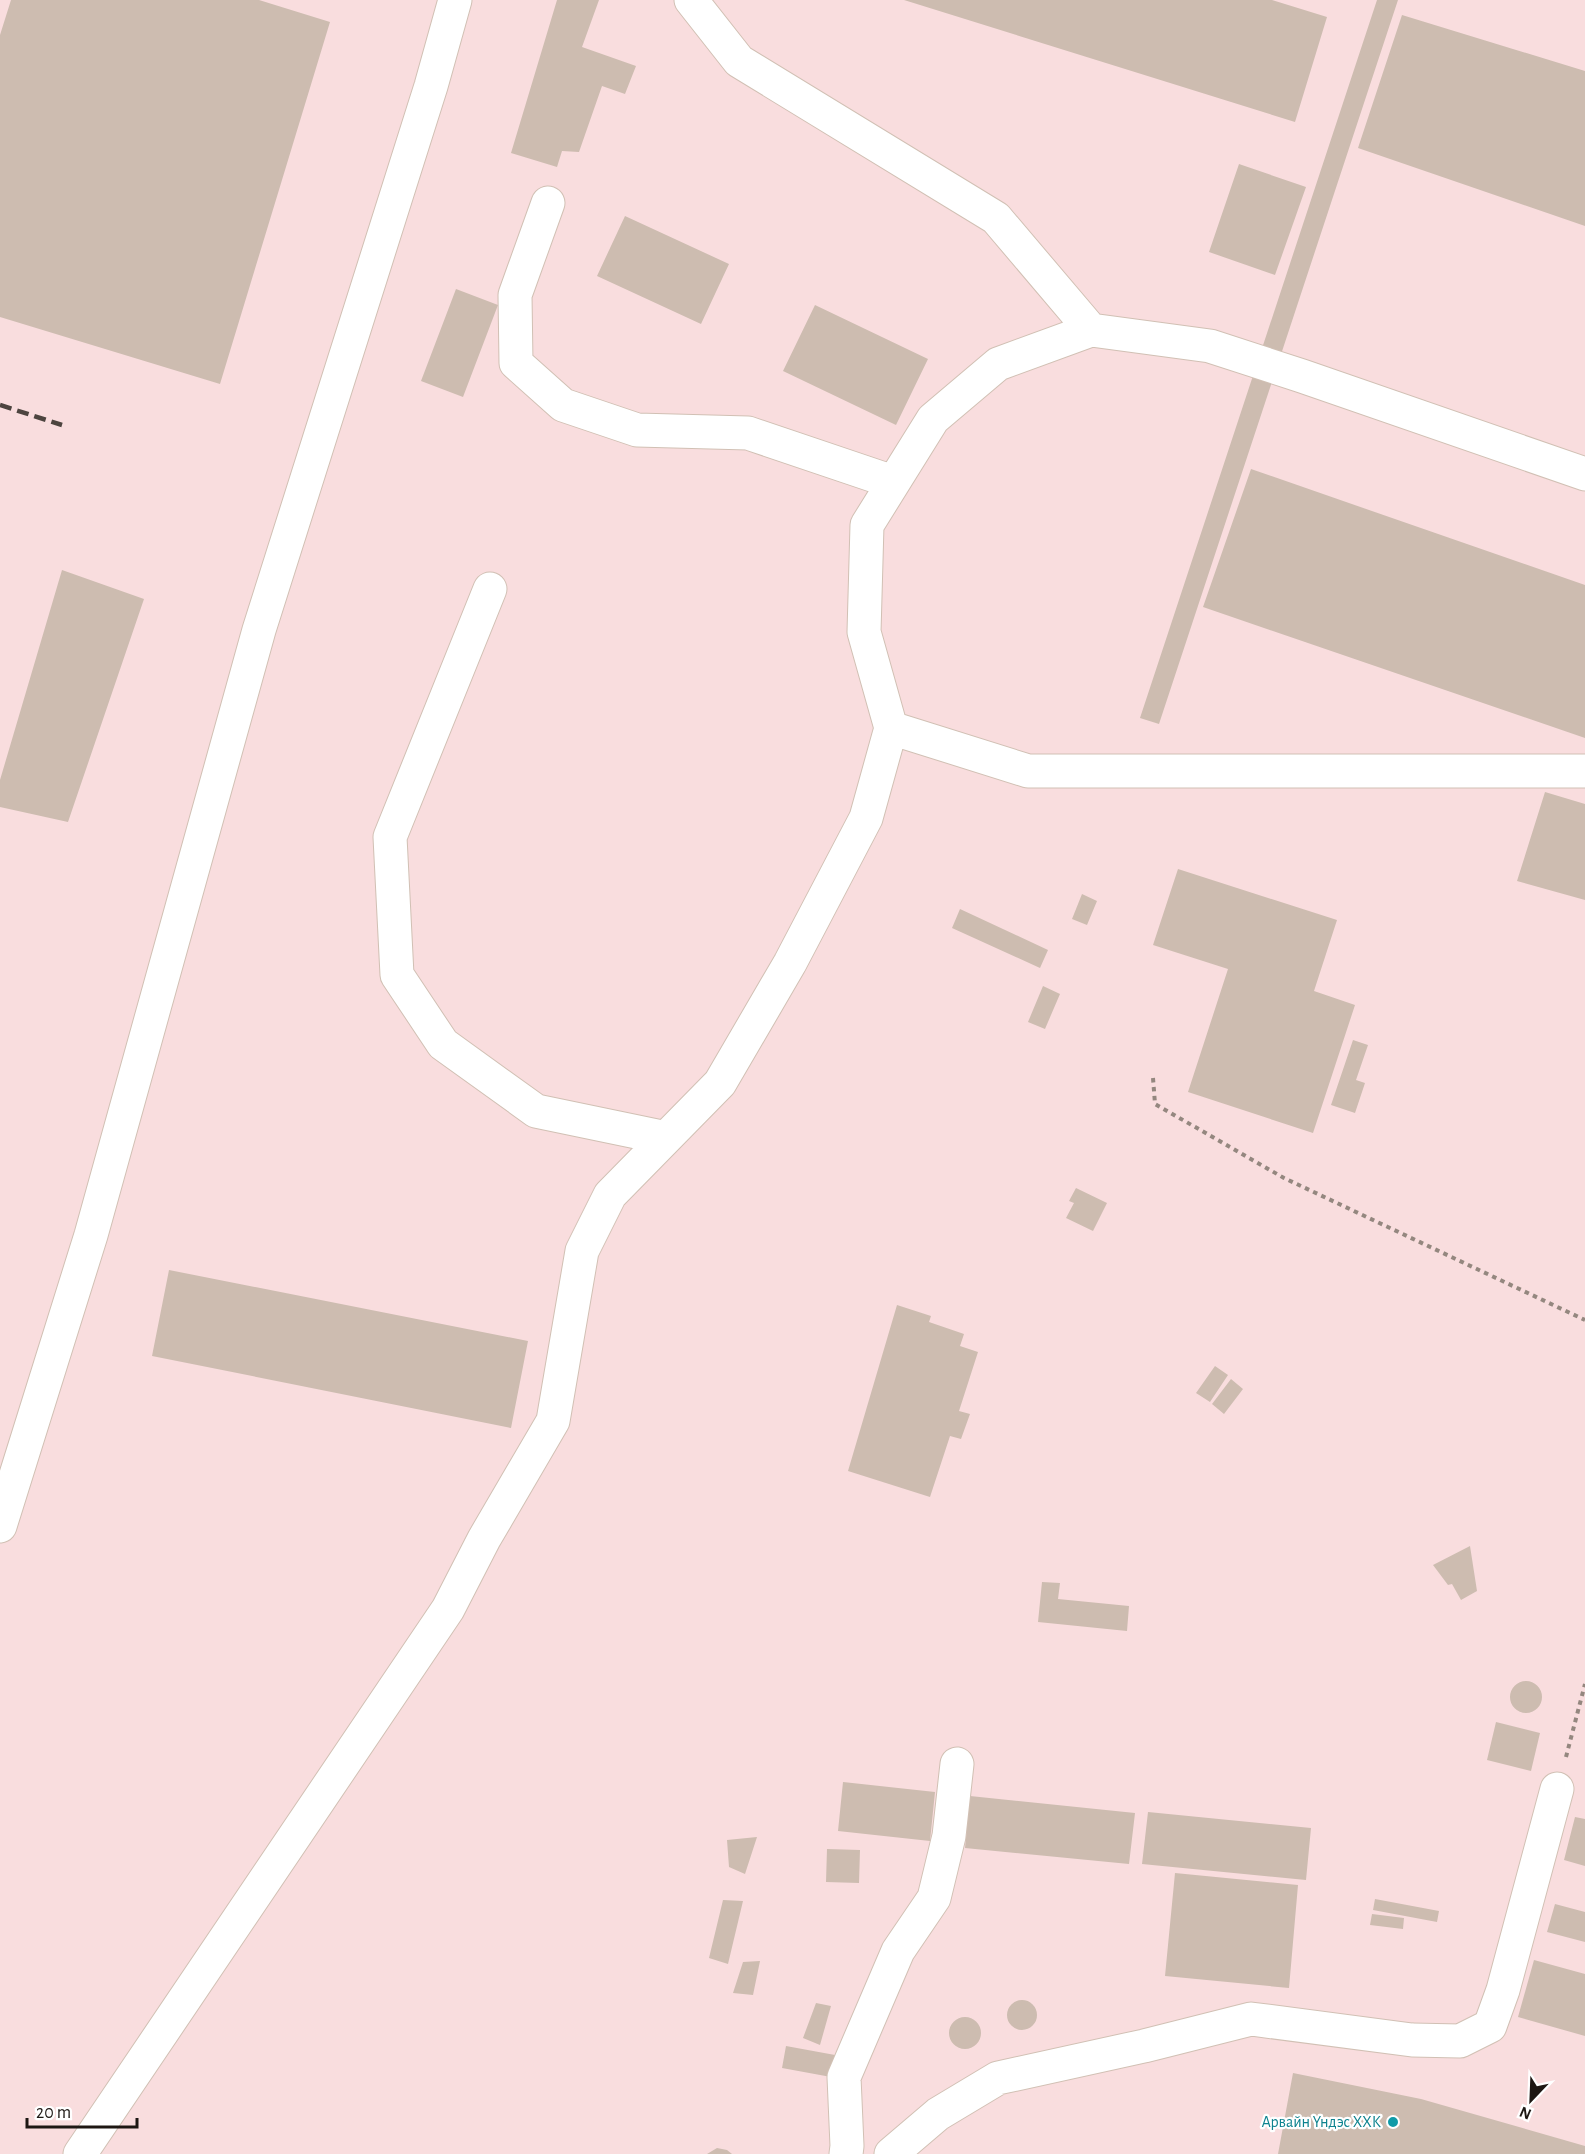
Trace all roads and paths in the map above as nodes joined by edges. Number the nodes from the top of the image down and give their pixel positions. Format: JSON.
{"nodes":[{"id":1,"x":455,"y":0,"type":"edge"},
{"id":2,"x":691,"y":0,"type":"edge"},
{"id":3,"x":548,"y":203,"type":"dead end"},
{"id":4,"x":1091,"y":330,"type":"junction"},
{"id":5,"x":1585,"y":474,"type":"edge"},
{"id":6,"x":893,"y":482,"type":"junction"},
{"id":7,"x":490,"y":589,"type":"dead end"},
{"id":8,"x":891,"y":728,"type":"junction"},
{"id":9,"x":1585,"y":771,"type":"edge"},
{"id":10,"x":1153,"y":1078,"type":"dead end"},
{"id":11,"x":666,"y":1138,"type":"junction"},
{"id":12,"x":1585,"y":1320,"type":"edge"},
{"id":13,"x":0,"y":1526,"type":"edge"},
{"id":14,"x":1585,"y":1684,"type":"edge"},
{"id":15,"x":957,"y":1764,"type":"dead end"},
{"id":16,"x":1557,"y":1789,"type":"joint"},
{"id":17,"x":80,"y":2154,"type":"edge"},
{"id":18,"x":846,"y":2154,"type":"edge"},
{"id":19,"x":891,"y":2154,"type":"edge"}],
"edges":[{"from":1,"to":13,"type":"street"},
{"from":2,"to":4,"type":"street"},
{"from":3,"to":6,"type":"street"},
{"from":4,"to":5,"type":"street"},
{"from":4,"to":6,"type":"street"},
{"from":6,"to":8,"type":"street"},
{"from":7,"to":11,"type":"street"},
{"from":8,"to":9,"type":"street"},
{"from":8,"to":11,"type":"street"},
{"from":10,"to":12,"type":"path"},
{"from":11,"to":17,"type":"street"},
{"from":14,"to":16,"type":"path"},
{"from":15,"to":18,"type":"street"},
{"from":16,"to":19,"type":"street"}]}
